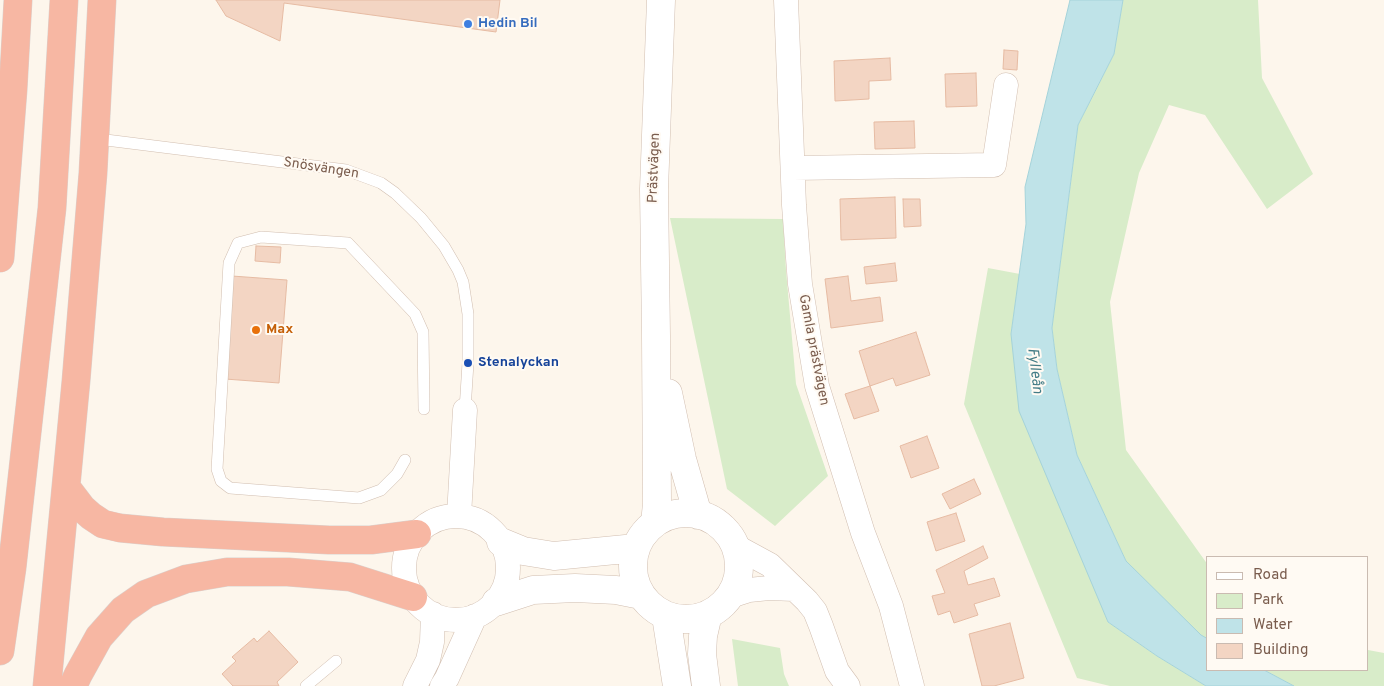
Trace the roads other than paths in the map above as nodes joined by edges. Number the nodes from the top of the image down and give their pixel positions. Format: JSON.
{"nodes":[{"id":1,"x":18,"y":0,"type":"edge"},
{"id":2,"x":64,"y":0,"type":"edge"},
{"id":3,"x":102,"y":0,"type":"edge"},
{"id":4,"x":662,"y":0,"type":"edge"},
{"id":5,"x":786,"y":0,"type":"edge"},
{"id":6,"x":1006,"y":85,"type":"dead end"},
{"id":7,"x":106,"y":140,"type":"dead end"},
{"id":8,"x":793,"y":168,"type":"junction"},
{"id":9,"x":0,"y":258,"type":"edge"},
{"id":10,"x":656,"y":336,"type":"junction"},
{"id":11,"x":424,"y":409,"type":"dead end"},
{"id":12,"x":465,"y":410,"type":"joint"},
{"id":13,"x":405,"y":460,"type":"dead end"},
{"id":14,"x":66,"y":487,"type":"junction"},
{"id":15,"x":698,"y":515,"type":"junction"},
{"id":16,"x":460,"y":516,"type":"junction"},
{"id":17,"x":655,"y":522,"type":"junction"},
{"id":18,"x":417,"y":534,"type":"junction"},
{"id":19,"x":501,"y":542,"type":"junction"},
{"id":20,"x":734,"y":546,"type":"junction"},
{"id":21,"x":636,"y":548,"type":"junction"},
{"id":22,"x":794,"y":589,"type":"junction"},
{"id":23,"x":641,"y":595,"type":"junction"},
{"id":24,"x":730,"y":596,"type":"junction"},
{"id":25,"x":423,"y":606,"type":"junction"},
{"id":26,"x":485,"y":609,"type":"junction"},
{"id":27,"x":708,"y":614,"type":"junction"},
{"id":28,"x":666,"y":616,"type":"junction"},
{"id":29,"x":0,"y":651,"type":"edge"},
{"id":30,"x":336,"y":661,"type":"dead end"},
{"id":31,"x":47,"y":686,"type":"edge"},
{"id":32,"x":73,"y":686,"type":"edge"},
{"id":33,"x":306,"y":686,"type":"edge"},
{"id":34,"x":415,"y":686,"type":"edge"},
{"id":35,"x":442,"y":686,"type":"edge"},
{"id":36,"x":677,"y":686,"type":"edge"},
{"id":37,"x":706,"y":686,"type":"edge"},
{"id":38,"x":848,"y":686,"type":"edge"},
{"id":39,"x":912,"y":686,"type":"edge"}],
"edges":[{"from":1,"to":9,"type":"highway"},
{"from":2,"to":29,"type":"highway"},
{"from":3,"to":14,"type":"highway"},
{"from":4,"to":10,"type":"street","name":"Prästvägen"},
{"from":5,"to":8,"type":"street","name":"Gamla prästvägen"},
{"from":6,"to":8,"type":"street"},
{"from":7,"to":12,"type":"lane","name":"Snösvängen"},
{"from":8,"to":39,"type":"street","name":"Gamla prästvägen"},
{"from":10,"to":15,"type":"street","name":"Prästvägen"},
{"from":10,"to":17,"type":"street","name":"Prästvägen"},
{"from":11,"to":13,"type":"lane"},
{"from":12,"to":16,"type":"street","name":"Snösvängen"},
{"from":14,"to":18,"type":"highway"},
{"from":14,"to":31,"type":"highway"},
{"from":15,"to":17,"type":"street"},
{"from":15,"to":20,"type":"street"},
{"from":16,"to":18,"type":"street"},
{"from":16,"to":19,"type":"street"},
{"from":17,"to":21,"type":"street"},
{"from":18,"to":25,"type":"street"},
{"from":19,"to":21,"type":"street"},
{"from":19,"to":26,"type":"street"},
{"from":20,"to":22,"type":"street"},
{"from":20,"to":24,"type":"street"},
{"from":21,"to":23,"type":"street"},
{"from":22,"to":24,"type":"street"},
{"from":22,"to":38,"type":"street"},
{"from":23,"to":26,"type":"street"},
{"from":23,"to":28,"type":"street"},
{"from":24,"to":27,"type":"street"},
{"from":25,"to":26,"type":"street"},
{"from":25,"to":32,"type":"highway"},
{"from":25,"to":34,"type":"street"},
{"from":26,"to":35,"type":"street"},
{"from":27,"to":28,"type":"street"},
{"from":27,"to":37,"type":"street"},
{"from":28,"to":36,"type":"street"},
{"from":30,"to":33,"type":"lane"}]}
